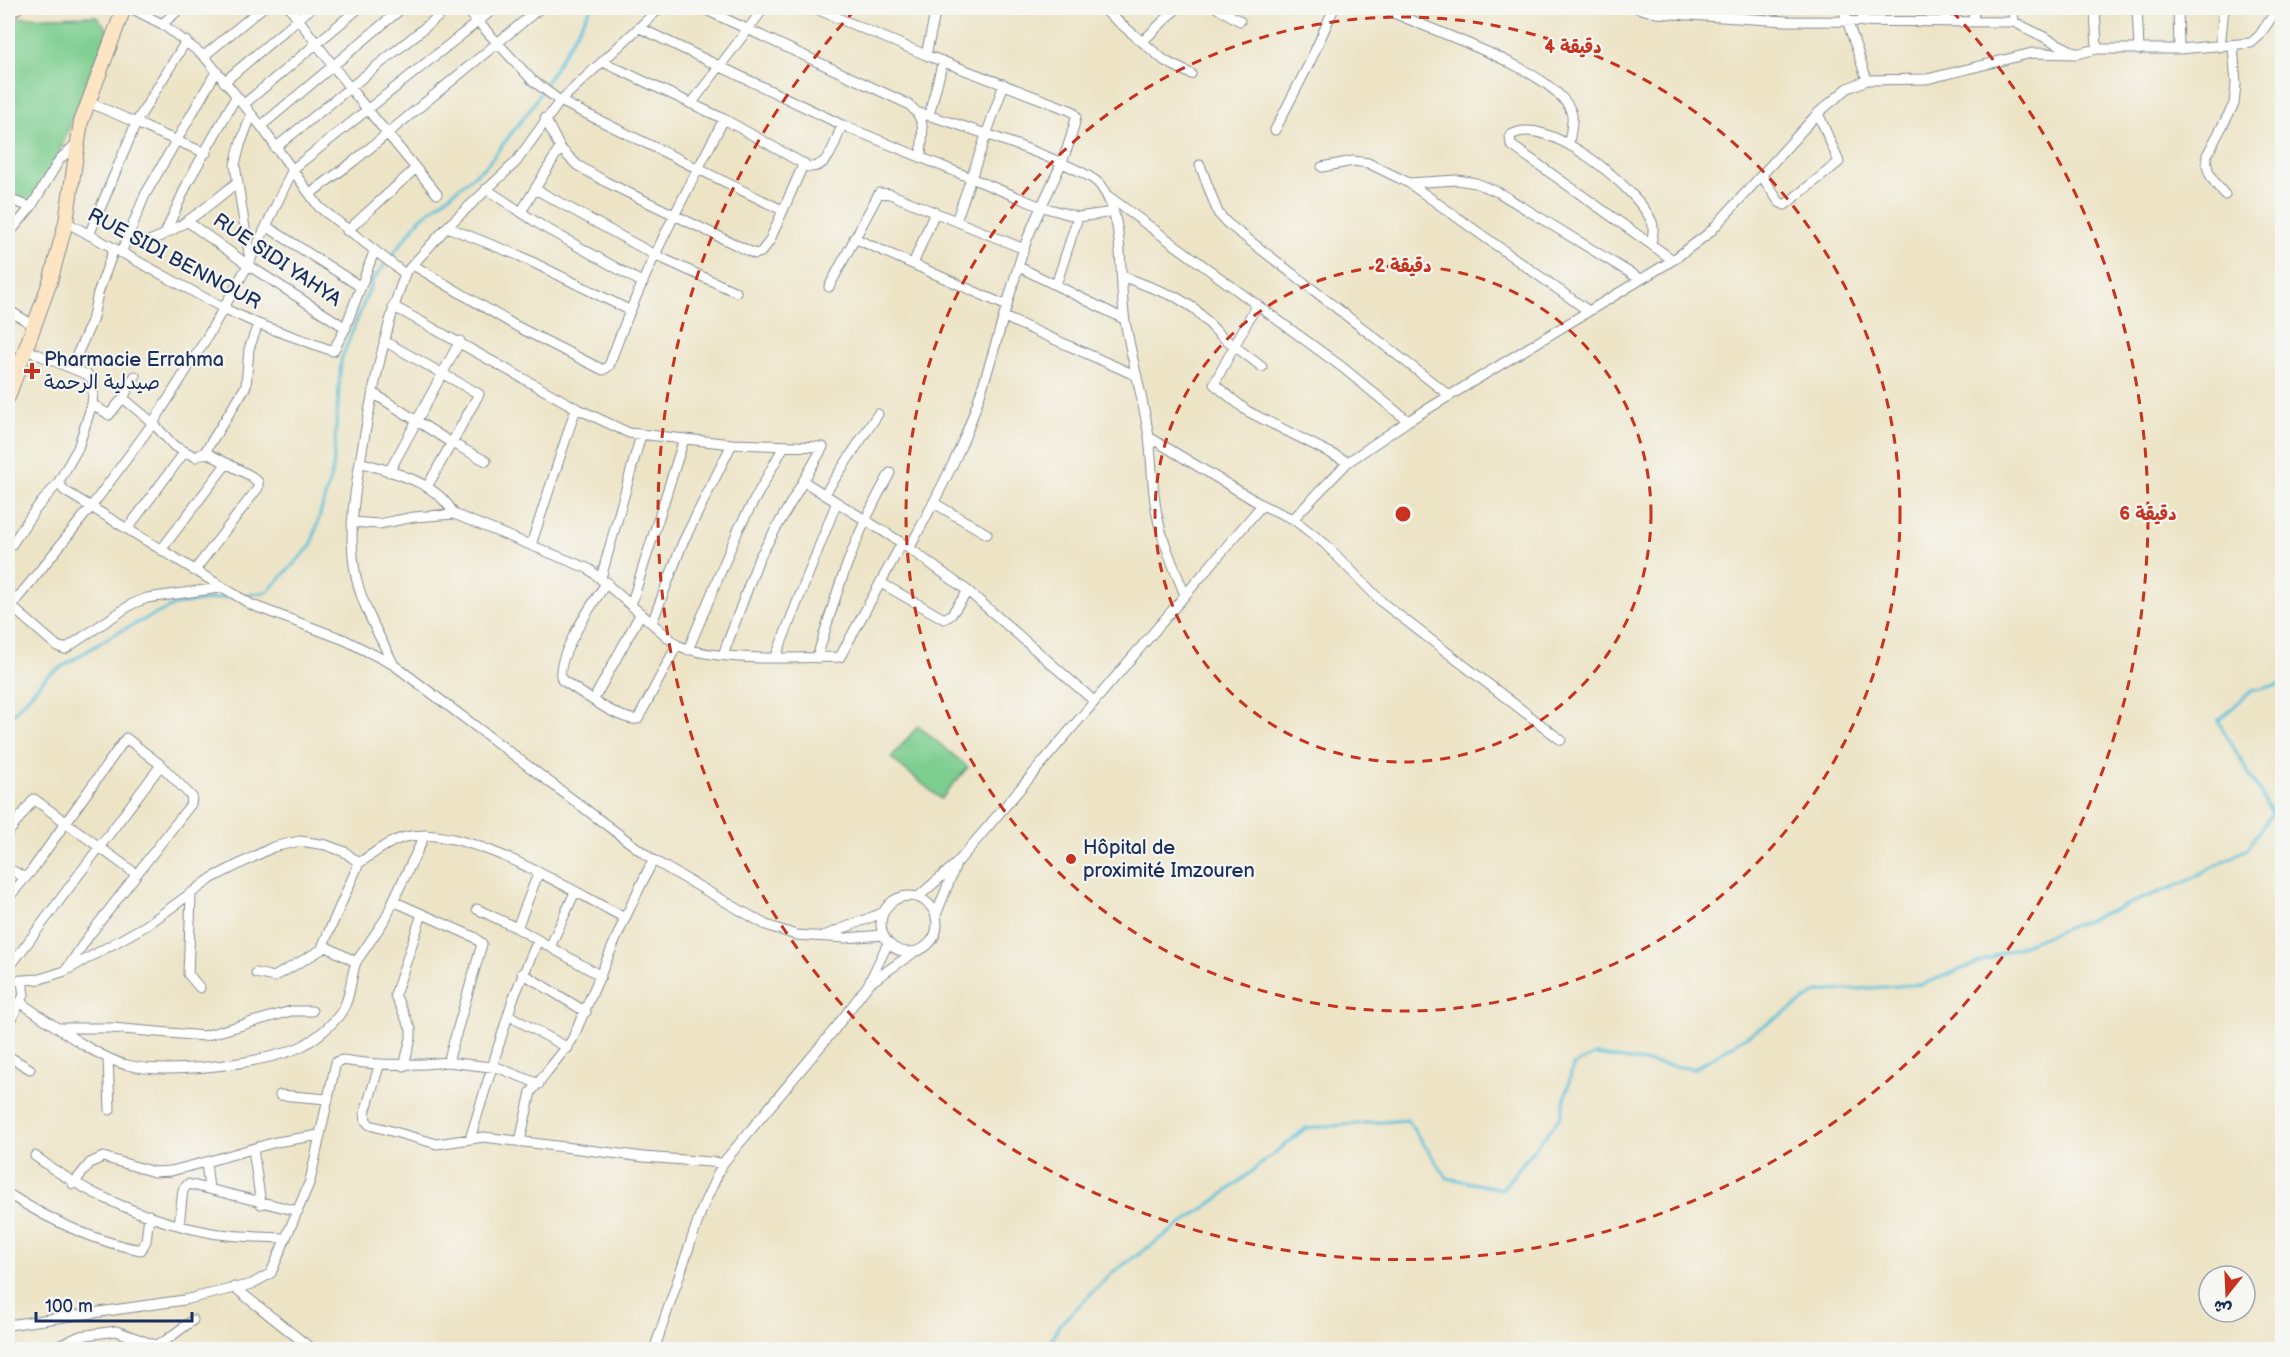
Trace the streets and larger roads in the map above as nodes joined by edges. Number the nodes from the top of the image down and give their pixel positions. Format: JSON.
{"nodes":[{"id":1,"x":15,"y":8,"type":"edge"},
{"id":2,"x":124,"y":8,"type":"edge"},
{"id":3,"x":130,"y":8,"type":"edge"},
{"id":4,"x":181,"y":8,"type":"edge"},
{"id":5,"x":262,"y":8,"type":"edge"},
{"id":6,"x":290,"y":8,"type":"edge"},
{"id":7,"x":311,"y":8,"type":"edge"},
{"id":8,"x":359,"y":8,"type":"edge"},
{"id":9,"x":402,"y":8,"type":"edge"},
{"id":10,"x":449,"y":8,"type":"edge"},
{"id":11,"x":465,"y":8,"type":"edge"},
{"id":12,"x":495,"y":8,"type":"edge"},
{"id":13,"x":540,"y":8,"type":"edge"},
{"id":14,"x":660,"y":8,"type":"edge"},
{"id":15,"x":702,"y":8,"type":"edge"},
{"id":16,"x":764,"y":8,"type":"edge"},
{"id":17,"x":814,"y":8,"type":"edge"},
{"id":18,"x":933,"y":8,"type":"edge"},
{"id":19,"x":1102,"y":8,"type":"edge"},
{"id":20,"x":1177,"y":8,"type":"edge"},
{"id":21,"x":1217,"y":8,"type":"edge"},
{"id":22,"x":1334,"y":8,"type":"edge"},
{"id":23,"x":1383,"y":8,"type":"edge"},
{"id":24,"x":1637,"y":8,"type":"edge"},
{"id":25,"x":1843,"y":8,"type":"edge"},
{"id":26,"x":1862,"y":8,"type":"edge"},
{"id":27,"x":1944,"y":8,"type":"edge"},
{"id":28,"x":1973,"y":8,"type":"edge"},
{"id":29,"x":2013,"y":8,"type":"edge"},
{"id":30,"x":2095,"y":8,"type":"edge"},
{"id":31,"x":2137,"y":8,"type":"edge"},
{"id":32,"x":2178,"y":8,"type":"edge"},
{"id":33,"x":2224,"y":8,"type":"edge"},
{"id":34,"x":2278,"y":8,"type":"edge"},
{"id":35,"x":8,"y":9,"type":"edge"},
{"id":36,"x":298,"y":18,"type":"junction"},
{"id":37,"x":1240,"y":21,"type":"dead end"},
{"id":38,"x":477,"y":22,"type":"junction"},
{"id":39,"x":1846,"y":22,"type":"junction"},
{"id":40,"x":1863,"y":22,"type":"junction"},
{"id":41,"x":1946,"y":22,"type":"junction"},
{"id":42,"x":1974,"y":22,"type":"junction"},
{"id":43,"x":2014,"y":22,"type":"junction"},
{"id":44,"x":162,"y":24,"type":"junction"},
{"id":45,"x":640,"y":28,"type":"junction"},
{"id":46,"x":746,"y":30,"type":"junction"},
{"id":47,"x":186,"y":41,"type":"junction"},
{"id":48,"x":1142,"y":42,"type":"junction"},
{"id":49,"x":316,"y":44,"type":"junction"},
{"id":50,"x":497,"y":44,"type":"junction"},
{"id":51,"x":2233,"y":46,"type":"junction"},
{"id":52,"x":2220,"y":47,"type":"junction"},
{"id":53,"x":2097,"y":49,"type":"junction"},
{"id":54,"x":2179,"y":49,"type":"junction"},
{"id":55,"x":2139,"y":50,"type":"junction"},
{"id":56,"x":2076,"y":54,"type":"junction"},
{"id":57,"x":926,"y":55,"type":"junction"},
{"id":58,"x":204,"y":56,"type":"junction"},
{"id":59,"x":944,"y":61,"type":"junction"},
{"id":60,"x":603,"y":62,"type":"junction"},
{"id":61,"x":334,"y":66,"type":"junction"},
{"id":62,"x":718,"y":66,"type":"junction"},
{"id":63,"x":216,"y":72,"type":"junction"},
{"id":64,"x":1191,"y":74,"type":"dead end"},
{"id":65,"x":1867,"y":80,"type":"junction"},
{"id":66,"x":224,"y":82,"type":"junction"},
{"id":67,"x":1004,"y":84,"type":"junction"},
{"id":68,"x":349,"y":87,"type":"junction"},
{"id":69,"x":236,"y":97,"type":"junction"},
{"id":70,"x":560,"y":101,"type":"junction"},
{"id":71,"x":87,"y":102,"type":"junction"},
{"id":72,"x":691,"y":104,"type":"junction"},
{"id":73,"x":243,"y":105,"type":"junction"},
{"id":74,"x":368,"y":110,"type":"junction"},
{"id":75,"x":1818,"y":113,"type":"junction"},
{"id":76,"x":924,"y":114,"type":"junction"},
{"id":77,"x":251,"y":116,"type":"junction"},
{"id":78,"x":545,"y":118,"type":"junction"},
{"id":79,"x":724,"y":119,"type":"junction"},
{"id":80,"x":137,"y":121,"type":"junction"},
{"id":81,"x":842,"y":125,"type":"junction"},
{"id":82,"x":261,"y":126,"type":"junction"},
{"id":83,"x":1275,"y":130,"type":"dead end"},
{"id":84,"x":985,"y":133,"type":"junction"},
{"id":85,"x":387,"y":134,"type":"junction"},
{"id":86,"x":177,"y":142,"type":"junction"},
{"id":87,"x":76,"y":143,"type":"junction"},
{"id":88,"x":1569,"y":143,"type":"junction"},
{"id":89,"x":275,"y":148,"type":"junction"},
{"id":90,"x":560,"y":148,"type":"junction"},
{"id":91,"x":206,"y":153,"type":"junction"},
{"id":92,"x":921,"y":157,"type":"junction"},
{"id":93,"x":804,"y":163,"type":"junction"},
{"id":94,"x":1060,"y":163,"type":"junction"},
{"id":95,"x":1200,"y":165,"type":"dead end"},
{"id":96,"x":1322,"y":167,"type":"dead end"},
{"id":97,"x":698,"y":168,"type":"junction"},
{"id":98,"x":293,"y":169,"type":"junction"},
{"id":99,"x":415,"y":169,"type":"junction"},
{"id":100,"x":1762,"y":176,"type":"junction"},
{"id":101,"x":970,"y":177,"type":"junction"},
{"id":102,"x":236,"y":183,"type":"junction"},
{"id":103,"x":1409,"y":183,"type":"junction"},
{"id":104,"x":486,"y":189,"type":"junction"},
{"id":105,"x":535,"y":189,"type":"junction"},
{"id":106,"x":311,"y":193,"type":"junction"},
{"id":107,"x":437,"y":194,"type":"dead end"},
{"id":108,"x":1106,"y":194,"type":"junction"},
{"id":109,"x":2225,"y":195,"type":"dead end"},
{"id":110,"x":8,"y":199,"type":"edge"},
{"id":111,"x":1039,"y":206,"type":"junction"},
{"id":112,"x":31,"y":207,"type":"junction"},
{"id":113,"x":782,"y":210,"type":"junction"},
{"id":114,"x":521,"y":212,"type":"junction"},
{"id":115,"x":935,"y":212,"type":"junction"},
{"id":116,"x":1114,"y":212,"type":"junction"},
{"id":117,"x":674,"y":215,"type":"junction"},
{"id":118,"x":1078,"y":217,"type":"junction"},
{"id":119,"x":956,"y":221,"type":"junction"},
{"id":120,"x":66,"y":222,"type":"junction"},
{"id":121,"x":188,"y":222,"type":"junction"},
{"id":122,"x":266,"y":226,"type":"junction"},
{"id":123,"x":447,"y":227,"type":"junction"},
{"id":124,"x":166,"y":231,"type":"junction"},
{"id":125,"x":347,"y":231,"type":"junction"},
{"id":126,"x":8,"y":235,"type":"edge"},
{"id":127,"x":89,"y":235,"type":"junction"},
{"id":128,"x":854,"y":238,"type":"junction"},
{"id":129,"x":127,"y":240,"type":"junction"},
{"id":130,"x":1651,"y":244,"type":"junction"},
{"id":131,"x":1024,"y":249,"type":"junction"},
{"id":132,"x":117,"y":251,"type":"junction"},
{"id":133,"x":376,"y":254,"type":"junction"},
{"id":134,"x":656,"y":255,"type":"junction"},
{"id":135,"x":1672,"y":260,"type":"junction"},
{"id":136,"x":249,"y":262,"type":"junction"},
{"id":137,"x":913,"y":264,"type":"junction"},
{"id":138,"x":412,"y":265,"type":"junction"},
{"id":139,"x":1019,"y":267,"type":"junction"},
{"id":140,"x":402,"y":271,"type":"junction"},
{"id":141,"x":1122,"y":276,"type":"junction"},
{"id":142,"x":1640,"y":279,"type":"junction"},
{"id":143,"x":642,"y":283,"type":"junction"},
{"id":144,"x":1056,"y":285,"type":"junction"},
{"id":145,"x":361,"y":287,"type":"junction"},
{"id":146,"x":829,"y":287,"type":"dead end"},
{"id":147,"x":736,"y":292,"type":"dead end"},
{"id":148,"x":1257,"y":304,"type":"junction"},
{"id":149,"x":393,"y":306,"type":"junction"},
{"id":150,"x":1007,"y":306,"type":"junction"},
{"id":151,"x":224,"y":308,"type":"junction"},
{"id":152,"x":8,"y":310,"type":"edge"},
{"id":153,"x":628,"y":310,"type":"junction"},
{"id":154,"x":1587,"y":310,"type":"junction"},
{"id":155,"x":1004,"y":317,"type":"junction"},
{"id":156,"x":1124,"y":319,"type":"junction"},
{"id":157,"x":258,"y":324,"type":"junction"},
{"id":158,"x":35,"y":326,"type":"junction"},
{"id":159,"x":346,"y":328,"type":"junction"},
{"id":160,"x":384,"y":341,"type":"junction"},
{"id":161,"x":460,"y":341,"type":"junction"},
{"id":162,"x":1234,"y":345,"type":"junction"},
{"id":163,"x":27,"y":350,"type":"junction"},
{"id":164,"x":1262,"y":367,"type":"dead end"},
{"id":165,"x":71,"y":368,"type":"junction"},
{"id":166,"x":442,"y":374,"type":"junction"},
{"id":167,"x":135,"y":376,"type":"dead end"},
{"id":168,"x":1137,"y":376,"type":"junction"},
{"id":169,"x":9,"y":391,"type":"edge"},
{"id":170,"x":373,"y":393,"type":"junction"},
{"id":171,"x":1450,"y":396,"type":"junction"},
{"id":172,"x":123,"y":398,"type":"junction"},
{"id":173,"x":92,"y":404,"type":"junction"},
{"id":174,"x":576,"y":408,"type":"junction"},
{"id":175,"x":878,"y":414,"type":"dead end"},
{"id":176,"x":418,"y":421,"type":"junction"},
{"id":177,"x":1408,"y":421,"type":"junction"},
{"id":178,"x":153,"y":423,"type":"junction"},
{"id":179,"x":641,"y":435,"type":"junction"},
{"id":180,"x":1149,"y":437,"type":"junction"},
{"id":181,"x":684,"y":439,"type":"junction"},
{"id":182,"x":450,"y":442,"type":"junction"},
{"id":183,"x":732,"y":444,"type":"junction"},
{"id":184,"x":784,"y":446,"type":"junction"},
{"id":185,"x":205,"y":452,"type":"junction"},
{"id":186,"x":184,"y":453,"type":"junction"},
{"id":187,"x":486,"y":461,"type":"dead end"},
{"id":188,"x":360,"y":462,"type":"junction"},
{"id":189,"x":1348,"y":462,"type":"junction"},
{"id":190,"x":227,"y":463,"type":"junction"},
{"id":191,"x":389,"y":472,"type":"junction"},
{"id":192,"x":890,"y":473,"type":"dead end"},
{"id":193,"x":803,"y":481,"type":"junction"},
{"id":194,"x":58,"y":483,"type":"junction"},
{"id":195,"x":427,"y":487,"type":"junction"},
{"id":196,"x":824,"y":495,"type":"junction"},
{"id":197,"x":934,"y":503,"type":"junction"},
{"id":198,"x":836,"y":504,"type":"junction"},
{"id":199,"x":1262,"y":505,"type":"junction"},
{"id":200,"x":91,"y":507,"type":"junction"},
{"id":201,"x":454,"y":514,"type":"junction"},
{"id":202,"x":1293,"y":519,"type":"junction"},
{"id":203,"x":863,"y":520,"type":"junction"},
{"id":204,"x":352,"y":522,"type":"junction"},
{"id":205,"x":128,"y":528,"type":"junction"},
{"id":206,"x":987,"y":534,"type":"dead end"},
{"id":207,"x":531,"y":545,"type":"junction"},
{"id":208,"x":906,"y":546,"type":"junction"},
{"id":209,"x":8,"y":550,"type":"edge"},
{"id":210,"x":161,"y":550,"type":"junction"},
{"id":211,"x":194,"y":571,"type":"junction"},
{"id":212,"x":604,"y":580,"type":"junction"},
{"id":213,"x":881,"y":584,"type":"junction"},
{"id":214,"x":222,"y":589,"type":"junction"},
{"id":215,"x":968,"y":591,"type":"junction"},
{"id":216,"x":1185,"y":595,"type":"junction"},
{"id":217,"x":631,"y":605,"type":"junction"},
{"id":218,"x":9,"y":608,"type":"edge"},
{"id":219,"x":641,"y":613,"type":"junction"},
{"id":220,"x":652,"y":623,"type":"junction"},
{"id":221,"x":677,"y":645,"type":"junction"},
{"id":222,"x":688,"y":650,"type":"junction"},
{"id":223,"x":723,"y":655,"type":"junction"},
{"id":224,"x":776,"y":656,"type":"junction"},
{"id":225,"x":817,"y":658,"type":"junction"},
{"id":226,"x":394,"y":665,"type":"junction"},
{"id":227,"x":594,"y":699,"type":"junction"},
{"id":228,"x":1094,"y":701,"type":"junction"},
{"id":229,"x":1561,"y":740,"type":"dead end"},
{"id":230,"x":160,"y":765,"type":"junction"},
{"id":231,"x":66,"y":823,"type":"junction"},
{"id":232,"x":8,"y":833,"type":"edge"},
{"id":233,"x":424,"y":835,"type":"junction"},
{"id":234,"x":100,"y":847,"type":"junction"},
{"id":235,"x":653,"y":860,"type":"junction"},
{"id":236,"x":360,"y":862,"type":"junction"},
{"id":237,"x":956,"y":864,"type":"junction"},
{"id":238,"x":8,"y":868,"type":"edge"},
{"id":239,"x":136,"y":874,"type":"junction"},
{"id":240,"x":538,"y":874,"type":"junction"},
{"id":241,"x":25,"y":878,"type":"junction"},
{"id":242,"x":575,"y":892,"type":"junction"},
{"id":243,"x":191,"y":896,"type":"junction"},
{"id":244,"x":918,"y":897,"type":"junction"},
{"id":245,"x":8,"y":898,"type":"edge"},
{"id":246,"x":393,"y":901,"type":"junction"},
{"id":247,"x":477,"y":909,"type":"dead end"},
{"id":248,"x":882,"y":913,"type":"junction"},
{"id":249,"x":422,"y":914,"type":"junction"},
{"id":250,"x":936,"y":915,"type":"junction"},
{"id":251,"x":625,"y":918,"type":"junction"},
{"id":252,"x":517,"y":927,"type":"junction"},
{"id":253,"x":821,"y":937,"type":"junction"},
{"id":254,"x":885,"y":939,"type":"junction"},
{"id":255,"x":538,"y":940,"type":"junction"},
{"id":256,"x":326,"y":947,"type":"junction"},
{"id":257,"x":550,"y":947,"type":"junction"},
{"id":258,"x":913,"y":953,"type":"junction"},
{"id":259,"x":356,"y":962,"type":"junction"},
{"id":260,"x":8,"y":969,"type":"edge"},
{"id":261,"x":65,"y":971,"type":"junction"},
{"id":262,"x":256,"y":973,"type":"dead end"},
{"id":263,"x":522,"y":974,"type":"junction"},
{"id":264,"x":601,"y":976,"type":"junction"},
{"id":265,"x":8,"y":981,"type":"edge"},
{"id":266,"x":22,"y":982,"type":"junction"},
{"id":267,"x":868,"y":985,"type":"junction"},
{"id":268,"x":200,"y":988,"type":"dead end"},
{"id":269,"x":21,"y":1003,"type":"junction"},
{"id":270,"x":312,"y":1011,"type":"dead end"},
{"id":271,"x":586,"y":1012,"type":"junction"},
{"id":272,"x":508,"y":1015,"type":"junction"},
{"id":273,"x":8,"y":1025,"type":"edge"},
{"id":274,"x":60,"y":1028,"type":"junction"},
{"id":275,"x":568,"y":1047,"type":"junction"},
{"id":276,"x":8,"y":1056,"type":"edge"},
{"id":277,"x":108,"y":1058,"type":"junction"},
{"id":278,"x":448,"y":1062,"type":"junction"},
{"id":279,"x":379,"y":1066,"type":"junction"},
{"id":280,"x":404,"y":1066,"type":"junction"},
{"id":281,"x":492,"y":1067,"type":"junction"},
{"id":282,"x":30,"y":1069,"type":"dead end"},
{"id":283,"x":539,"y":1084,"type":"junction"},
{"id":284,"x":280,"y":1095,"type":"dead end"},
{"id":285,"x":327,"y":1099,"type":"junction"},
{"id":286,"x":110,"y":1110,"type":"dead end"},
{"id":287,"x":320,"y":1135,"type":"junction"},
{"id":288,"x":470,"y":1140,"type":"junction"},
{"id":289,"x":520,"y":1141,"type":"junction"},
{"id":290,"x":253,"y":1149,"type":"junction"},
{"id":291,"x":35,"y":1156,"type":"dead end"},
{"id":292,"x":206,"y":1162,"type":"junction"},
{"id":293,"x":723,"y":1163,"type":"junction"},
{"id":294,"x":73,"y":1184,"type":"junction"},
{"id":295,"x":209,"y":1189,"type":"junction"},
{"id":296,"x":10,"y":1195,"type":"dead end"},
{"id":297,"x":261,"y":1204,"type":"junction"},
{"id":298,"x":298,"y":1211,"type":"junction"},
{"id":299,"x":149,"y":1215,"type":"junction"},
{"id":300,"x":179,"y":1225,"type":"junction"},
{"id":301,"x":286,"y":1238,"type":"junction"},
{"id":302,"x":234,"y":1287,"type":"junction"},
{"id":303,"x":193,"y":1320,"type":"dead end"},
{"id":304,"x":8,"y":1325,"type":"edge"},
{"id":305,"x":8,"y":1347,"type":"edge"},
{"id":306,"x":12,"y":1350,"type":"edge"},
{"id":307,"x":50,"y":1350,"type":"edge"},
{"id":308,"x":313,"y":1350,"type":"edge"},
{"id":309,"x":654,"y":1350,"type":"edge"}],
"edges":[{"from":1,"to":35,"type":"street"},
{"from":2,"to":71,"type":"street"},
{"from":3,"to":44,"type":"street"},
{"from":4,"to":44,"type":"street"},
{"from":5,"to":58,"type":"street"},
{"from":6,"to":36,"type":"street"},
{"from":7,"to":36,"type":"street"},
{"from":8,"to":49,"type":"street"},
{"from":9,"to":61,"type":"street"},
{"from":10,"to":68,"type":"street"},
{"from":11,"to":38,"type":"street"},
{"from":12,"to":38,"type":"street"},
{"from":13,"to":50,"type":"street"},
{"from":14,"to":45,"type":"street"},
{"from":15,"to":46,"type":"street"},
{"from":16,"to":46,"type":"street"},
{"from":17,"to":57,"type":"street"},
{"from":18,"to":57,"type":"street"},
{"from":19,"to":48,"type":"street"},
{"from":20,"to":48,"type":"street"},
{"from":21,"to":37,"type":"street"},
{"from":22,"to":83,"type":"street"},
{"from":23,"to":88,"type":"street"},
{"from":24,"to":39,"type":"street"},
{"from":25,"to":39,"type":"street"},
{"from":26,"to":40,"type":"street"},
{"from":27,"to":41,"type":"street"},
{"from":28,"to":42,"type":"street"},
{"from":29,"to":43,"type":"street"},
{"from":30,"to":53,"type":"street"},
{"from":31,"to":55,"type":"street"},
{"from":32,"to":54,"type":"street"},
{"from":33,"to":52,"type":"street"},
{"from":34,"to":51,"type":"street"},
{"from":36,"to":49,"type":"street"},
{"from":36,"to":66,"type":"street"},
{"from":38,"to":50,"type":"street"},
{"from":38,"to":74,"type":"street"},
{"from":39,"to":40,"type":"street"},
{"from":39,"to":65,"type":"street"},
{"from":40,"to":41,"type":"street"},
{"from":41,"to":42,"type":"street"},
{"from":42,"to":43,"type":"street"},
{"from":43,"to":56,"type":"street"},
{"from":44,"to":47,"type":"street"},
{"from":45,"to":60,"type":"street"},
{"from":45,"to":62,"type":"street"},
{"from":46,"to":62,"type":"street"},
{"from":46,"to":76,"type":"street"},
{"from":47,"to":58,"type":"street"},
{"from":47,"to":80,"type":"street"},
{"from":48,"to":64,"type":"street"},
{"from":49,"to":61,"type":"street"},
{"from":49,"to":73,"type":"street"},
{"from":50,"to":70,"type":"street"},
{"from":50,"to":85,"type":"street"},
{"from":51,"to":52,"type":"street"},
{"from":51,"to":109,"type":"street"},
{"from":52,"to":54,"type":"street"},
{"from":53,"to":55,"type":"street"},
{"from":53,"to":56,"type":"street"},
{"from":54,"to":55,"type":"street"},
{"from":56,"to":65,"type":"street"},
{"from":57,"to":59,"type":"street"},
{"from":58,"to":63,"type":"street"},
{"from":59,"to":67,"type":"street"},
{"from":59,"to":76,"type":"street"},
{"from":60,"to":70,"type":"street"},
{"from":60,"to":72,"type":"street"},
{"from":61,"to":68,"type":"street"},
{"from":61,"to":82,"type":"street"},
{"from":62,"to":72,"type":"street"},
{"from":62,"to":81,"type":"street"},
{"from":63,"to":66,"type":"street"},
{"from":63,"to":86,"type":"street"},
{"from":65,"to":75,"type":"street"},
{"from":66,"to":69,"type":"street"},
{"from":67,"to":84,"type":"street"},
{"from":67,"to":94,"type":"street"},
{"from":68,"to":74,"type":"street"},
{"from":68,"to":89,"type":"street"},
{"from":69,"to":73,"type":"street"},
{"from":69,"to":91,"type":"street"},
{"from":70,"to":78,"type":"street"},
{"from":70,"to":97,"type":"street"},
{"from":71,"to":80,"type":"street"},
{"from":71,"to":87,"type":"street"},
{"from":72,"to":79,"type":"street"},
{"from":73,"to":77,"type":"street"},
{"from":74,"to":85,"type":"street"},
{"from":74,"to":98,"type":"street"},
{"from":75,"to":100,"type":"street"},
{"from":75,"to":100,"type":"street"},
{"from":76,"to":84,"type":"street"},
{"from":76,"to":92,"type":"street"},
{"from":77,"to":82,"type":"street"},
{"from":77,"to":102,"type":"street"},
{"from":78,"to":90,"type":"street"},
{"from":78,"to":104,"type":"street"},
{"from":79,"to":93,"type":"street"},
{"from":79,"to":97,"type":"street"},
{"from":80,"to":86,"type":"street"},
{"from":80,"to":127,"type":"street"},
{"from":81,"to":92,"type":"street"},
{"from":81,"to":93,"type":"street"},
{"from":82,"to":89,"type":"street"},
{"from":84,"to":94,"type":"street"},
{"from":84,"to":101,"type":"street"},
{"from":85,"to":99,"type":"street"},
{"from":85,"to":106,"type":"street"},
{"from":86,"to":91,"type":"street"},
{"from":86,"to":129,"type":"street"},
{"from":87,"to":112,"type":"street"},
{"from":87,"to":120,"type":"street"},
{"from":88,"to":130,"type":"street"},
{"from":88,"to":130,"type":"street"},
{"from":89,"to":98,"type":"street"},
{"from":90,"to":105,"type":"street"},
{"from":90,"to":117,"type":"street"},
{"from":91,"to":124,"type":"street"},
{"from":92,"to":101,"type":"street"},
{"from":93,"to":113,"type":"street"},
{"from":94,"to":108,"type":"street"},
{"from":94,"to":111,"type":"street"},
{"from":95,"to":171,"type":"street"},
{"from":96,"to":103,"type":"street"},
{"from":97,"to":113,"type":"street"},
{"from":97,"to":117,"type":"street"},
{"from":98,"to":106,"type":"street"},
{"from":98,"to":122,"type":"street"},
{"from":99,"to":107,"type":"street"},
{"from":99,"to":125,"type":"street"},
{"from":100,"to":135,"type":"street"},
{"from":101,"to":111,"type":"street"},
{"from":101,"to":119,"type":"street"},
{"from":102,"to":121,"type":"street"},
{"from":102,"to":136,"type":"street"},
{"from":103,"to":142,"type":"street"},
{"from":103,"to":154,"type":"street"},
{"from":104,"to":114,"type":"street"},
{"from":104,"to":123,"type":"street"},
{"from":105,"to":114,"type":"street"},
{"from":105,"to":134,"type":"street"},
{"from":106,"to":125,"type":"street"},
{"from":108,"to":116,"type":"street"},
{"from":108,"to":148,"type":"street"},
{"from":110,"to":112,"type":"street"},
{"from":111,"to":118,"type":"street"},
{"from":111,"to":131,"type":"street"},
{"from":112,"to":126,"type":"street"},
{"from":113,"to":117,"type":"street"},
{"from":114,"to":143,"type":"street"},
{"from":115,"to":119,"type":"street"},
{"from":115,"to":128,"type":"street"},
{"from":115,"to":137,"type":"street"},
{"from":116,"to":118,"type":"street"},
{"from":116,"to":141,"type":"street"},
{"from":117,"to":134,"type":"street"},
{"from":118,"to":144,"type":"street"},
{"from":119,"to":131,"type":"street"},
{"from":120,"to":127,"type":"street","name":"RUE SIDI BENNOUR"},
{"from":120,"to":158,"type":"street"},
{"from":121,"to":124,"type":"street"},
{"from":121,"to":136,"type":"street","name":"RUE SIDI YAHYA"},
{"from":122,"to":136,"type":"street"},
{"from":122,"to":145,"type":"street"},
{"from":123,"to":138,"type":"street"},
{"from":123,"to":153,"type":"street"},
{"from":124,"to":129,"type":"street"},
{"from":125,"to":133,"type":"street"},
{"from":127,"to":132,"type":"street","name":"RUE SIDI BENNOUR"},
{"from":128,"to":137,"type":"street"},
{"from":128,"to":146,"type":"street"},
{"from":129,"to":132,"type":"street"},
{"from":130,"to":135,"type":"street"},
{"from":131,"to":139,"type":"street"},
{"from":132,"to":151,"type":"street","name":"RUE SIDI BENNOUR"},
{"from":132,"to":165,"type":"street"},
{"from":133,"to":140,"type":"street"},
{"from":133,"to":145,"type":"street","name":"RUE SIDI BENNOUR"},
{"from":134,"to":143,"type":"street"},
{"from":134,"to":147,"type":"street"},
{"from":135,"to":142,"type":"street"},
{"from":136,"to":151,"type":"street"},
{"from":136,"to":159,"type":"street","name":"RUE SIDI YAHYA"},
{"from":137,"to":150,"type":"street"},
{"from":138,"to":140,"type":"street"},
{"from":138,"to":153,"type":"street"},
{"from":139,"to":144,"type":"street"},
{"from":139,"to":150,"type":"street"},
{"from":140,"to":149,"type":"street"},
{"from":141,"to":156,"type":"street"},
{"from":141,"to":162,"type":"street"},
{"from":142,"to":154,"type":"street"},
{"from":143,"to":153,"type":"street"},
{"from":144,"to":156,"type":"street"},
{"from":145,"to":159,"type":"street","name":"RUE SIDI BENNOUR"},
{"from":148,"to":162,"type":"street"},
{"from":148,"to":177,"type":"street"},
{"from":149,"to":160,"type":"street"},
{"from":149,"to":161,"type":"street"},
{"from":150,"to":155,"type":"street"},
{"from":151,"to":157,"type":"street","name":"RUE SIDI BENNOUR"},
{"from":151,"to":178,"type":"street"},
{"from":152,"to":158,"type":"street"},
{"from":154,"to":171,"type":"street"},
{"from":155,"to":168,"type":"street"},
{"from":155,"to":197,"type":"street"},
{"from":156,"to":168,"type":"street"},
{"from":157,"to":159,"type":"street","name":"RUE SIDI BENNOUR"},
{"from":157,"to":185,"type":"street"},
{"from":158,"to":163,"type":"street"},
{"from":160,"to":166,"type":"street"},
{"from":160,"to":170,"type":"street"},
{"from":161,"to":166,"type":"street"},
{"from":161,"to":174,"type":"street"},
{"from":162,"to":164,"type":"street"},
{"from":162,"to":189,"type":"street"},
{"from":163,"to":165,"type":"street"},
{"from":163,"to":169,"type":"street"},
{"from":165,"to":173,"type":"street"},
{"from":166,"to":176,"type":"street"},
{"from":166,"to":182,"type":"street"},
{"from":167,"to":172,"type":"street"},
{"from":168,"to":180,"type":"street"},
{"from":170,"to":176,"type":"street"},
{"from":170,"to":188,"type":"street"},
{"from":171,"to":177,"type":"street"},
{"from":172,"to":173,"type":"street"},
{"from":172,"to":178,"type":"street"},
{"from":173,"to":194,"type":"street"},
{"from":174,"to":179,"type":"street"},
{"from":174,"to":207,"type":"street"},
{"from":175,"to":196,"type":"street"},
{"from":176,"to":182,"type":"street"},
{"from":176,"to":191,"type":"street"},
{"from":177,"to":189,"type":"street"},
{"from":178,"to":186,"type":"street"},
{"from":178,"to":200,"type":"street"},
{"from":179,"to":181,"type":"street"},
{"from":179,"to":212,"type":"street"},
{"from":180,"to":199,"type":"street"},
{"from":180,"to":216,"type":"street"},
{"from":181,"to":183,"type":"street"},
{"from":181,"to":217,"type":"street"},
{"from":182,"to":187,"type":"street"},
{"from":182,"to":195,"type":"street"},
{"from":183,"to":184,"type":"street"},
{"from":183,"to":220,"type":"street"},
{"from":184,"to":193,"type":"street"},
{"from":184,"to":222,"type":"street"},
{"from":185,"to":186,"type":"street"},
{"from":185,"to":190,"type":"street"},
{"from":186,"to":205,"type":"street"},
{"from":188,"to":191,"type":"street"},
{"from":188,"to":204,"type":"street"},
{"from":189,"to":202,"type":"street"},
{"from":190,"to":210,"type":"street"},
{"from":190,"to":211,"type":"street"},
{"from":191,"to":195,"type":"street"},
{"from":192,"to":203,"type":"street"},
{"from":193,"to":196,"type":"street"},
{"from":193,"to":223,"type":"street"},
{"from":194,"to":200,"type":"street"},
{"from":194,"to":209,"type":"street"},
{"from":195,"to":201,"type":"street"},
{"from":196,"to":198,"type":"street"},
{"from":197,"to":206,"type":"street"},
{"from":197,"to":208,"type":"street"},
{"from":198,"to":203,"type":"street"},
{"from":198,"to":224,"type":"street"},
{"from":199,"to":202,"type":"street"},
{"from":199,"to":216,"type":"street"},
{"from":200,"to":205,"type":"street"},
{"from":200,"to":218,"type":"street"},
{"from":201,"to":204,"type":"street"},
{"from":201,"to":207,"type":"street"},
{"from":202,"to":229,"type":"street"},
{"from":203,"to":208,"type":"street"},
{"from":203,"to":225,"type":"street"},
{"from":204,"to":226,"type":"street"},
{"from":205,"to":210,"type":"street"},
{"from":207,"to":212,"type":"street"},
{"from":208,"to":213,"type":"street"},
{"from":208,"to":215,"type":"street"},
{"from":210,"to":211,"type":"street"},
{"from":211,"to":214,"type":"street"},
{"from":212,"to":217,"type":"street"},
{"from":212,"to":227,"type":"street"},
{"from":213,"to":215,"type":"street"},
{"from":213,"to":225,"type":"street"},
{"from":214,"to":218,"type":"street"},
{"from":214,"to":226,"type":"street"},
{"from":215,"to":228,"type":"street"},
{"from":216,"to":228,"type":"street"},
{"from":217,"to":219,"type":"street"},
{"from":219,"to":220,"type":"street"},
{"from":219,"to":227,"type":"street"},
{"from":220,"to":221,"type":"street"},
{"from":221,"to":222,"type":"street"},
{"from":221,"to":227,"type":"street"},
{"from":222,"to":223,"type":"street"},
{"from":223,"to":224,"type":"street"},
{"from":224,"to":225,"type":"street"},
{"from":226,"to":235,"type":"street"},
{"from":228,"to":237,"type":"street"},
{"from":230,"to":231,"type":"street"},
{"from":230,"to":234,"type":"street"},
{"from":230,"to":239,"type":"street"},
{"from":231,"to":232,"type":"street"},
{"from":231,"to":234,"type":"street"},
{"from":231,"to":241,"type":"street"},
{"from":233,"to":236,"type":"street"},
{"from":233,"to":240,"type":"street"},
{"from":233,"to":246,"type":"street"},
{"from":234,"to":239,"type":"street"},
{"from":234,"to":260,"type":"street"},
{"from":235,"to":251,"type":"street"},
{"from":235,"to":253,"type":"street"},
{"from":236,"to":243,"type":"street"},
{"from":236,"to":256,"type":"street"},
{"from":237,"to":244,"type":"street"},
{"from":237,"to":250,"type":"street"},
{"from":238,"to":241,"type":"street"},
{"from":239,"to":261,"type":"street"},
{"from":240,"to":242,"type":"street"},
{"from":240,"to":252,"type":"street"},
{"from":241,"to":245,"type":"street"},
{"from":242,"to":251,"type":"street"},
{"from":242,"to":257,"type":"street"},
{"from":243,"to":261,"type":"street"},
{"from":243,"to":268,"type":"street"},
{"from":244,"to":248,"type":"street"},
{"from":244,"to":250,"type":"street"},
{"from":246,"to":249,"type":"street"},
{"from":246,"to":259,"type":"street"},
{"from":247,"to":252,"type":"street"},
{"from":248,"to":253,"type":"street"},
{"from":248,"to":254,"type":"street"},
{"from":249,"to":278,"type":"street"},
{"from":249,"to":280,"type":"street"},
{"from":250,"to":258,"type":"street"},
{"from":251,"to":264,"type":"street"},
{"from":252,"to":255,"type":"street"},
{"from":253,"to":254,"type":"street"},
{"from":254,"to":258,"type":"street"},
{"from":254,"to":267,"type":"street"},
{"from":255,"to":257,"type":"street"},
{"from":255,"to":263,"type":"street"},
{"from":256,"to":259,"type":"street"},
{"from":256,"to":262,"type":"street"},
{"from":257,"to":264,"type":"street"},
{"from":258,"to":267,"type":"street"},
{"from":259,"to":277,"type":"street"},
{"from":261,"to":266,"type":"street"},
{"from":263,"to":271,"type":"street"},
{"from":263,"to":272,"type":"street"},
{"from":264,"to":271,"type":"street"},
{"from":265,"to":266,"type":"street"},
{"from":266,"to":269,"type":"street"},
{"from":267,"to":293,"type":"street"},
{"from":269,"to":273,"type":"street"},
{"from":269,"to":274,"type":"street"},
{"from":270,"to":274,"type":"street"},
{"from":271,"to":275,"type":"street"},
{"from":272,"to":275,"type":"street"},
{"from":272,"to":281,"type":"street"},
{"from":274,"to":277,"type":"street"},
{"from":275,"to":283,"type":"street"},
{"from":276,"to":282,"type":"street"},
{"from":277,"to":286,"type":"street"},
{"from":278,"to":280,"type":"street"},
{"from":278,"to":281,"type":"street"},
{"from":279,"to":280,"type":"street"},
{"from":279,"to":285,"type":"street"},
{"from":279,"to":288,"type":"street"},
{"from":281,"to":283,"type":"street"},
{"from":281,"to":288,"type":"street"},
{"from":283,"to":289,"type":"street"},
{"from":284,"to":285,"type":"street"},
{"from":285,"to":287,"type":"street"},
{"from":287,"to":290,"type":"street"},
{"from":287,"to":298,"type":"street"},
{"from":288,"to":289,"type":"street"},
{"from":289,"to":293,"type":"street"},
{"from":290,"to":292,"type":"street"},
{"from":290,"to":297,"type":"street"},
{"from":291,"to":294,"type":"street"},
{"from":292,"to":294,"type":"street"},
{"from":292,"to":295,"type":"street"},
{"from":293,"to":309,"type":"street"},
{"from":294,"to":299,"type":"street"},
{"from":295,"to":297,"type":"street"},
{"from":295,"to":300,"type":"street"},
{"from":296,"to":299,"type":"street"},
{"from":297,"to":298,"type":"street"},
{"from":298,"to":301,"type":"street"},
{"from":299,"to":300,"type":"street"},
{"from":300,"to":301,"type":"street"},
{"from":301,"to":302,"type":"street"},
{"from":302,"to":304,"type":"street"},
{"from":302,"to":308,"type":"street"},
{"from":303,"to":307,"type":"street"},
{"from":305,"to":306,"type":"street"}]}
